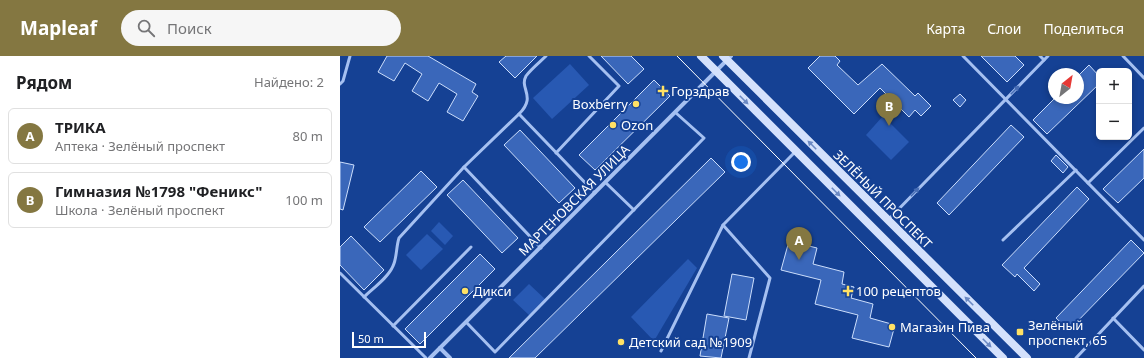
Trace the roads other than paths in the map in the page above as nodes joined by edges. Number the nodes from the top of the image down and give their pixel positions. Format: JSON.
{"nodes":[{"id":1,"x":350,"y":56,"type":"edge"},
{"id":2,"x":546,"y":56,"type":"edge"},
{"id":3,"x":589,"y":56,"type":"edge"},
{"id":4,"x":701,"y":56,"type":"edge"},
{"id":5,"x":963,"y":56,"type":"edge"},
{"id":6,"x":1040,"y":56,"type":"edge"},
{"id":7,"x":1048,"y":56,"type":"edge"},
{"id":8,"x":1123,"y":56,"type":"edge"},
{"id":9,"x":727,"y":57,"type":"edge"},
{"id":10,"x":1044,"y":60,"type":"junction"},
{"id":11,"x":716,"y":72,"type":"junction"},
{"id":12,"x":1144,"y":78,"type":"edge"},
{"id":13,"x":340,"y":84,"type":"edge"},
{"id":14,"x":1006,"y":99,"type":"junction"},
{"id":15,"x":519,"y":114,"type":"junction"},
{"id":16,"x":676,"y":114,"type":"junction"},
{"id":17,"x":1144,"y":128,"type":"edge"},
{"id":18,"x":796,"y":152,"type":"junction"},
{"id":19,"x":556,"y":153,"type":"junction"},
{"id":20,"x":464,"y":167,"type":"junction"},
{"id":21,"x":1076,"y":170,"type":"junction"},
{"id":22,"x":606,"y":183,"type":"junction"},
{"id":23,"x":1088,"y":183,"type":"junction"},
{"id":24,"x":596,"y":193,"type":"junction"},
{"id":25,"x":634,"y":210,"type":"junction"},
{"id":26,"x":888,"y":221,"type":"junction"},
{"id":27,"x":723,"y":225,"type":"junction"},
{"id":28,"x":1003,"y":240,"type":"dead end"},
{"id":29,"x":1144,"y":240,"type":"edge"},
{"id":30,"x":471,"y":247,"type":"dead end"},
{"id":31,"x":540,"y":248,"type":"junction"},
{"id":32,"x":340,"y":273,"type":"edge"},
{"id":33,"x":1144,"y":286,"type":"edge"},
{"id":34,"x":364,"y":297,"type":"junction"},
{"id":35,"x":1113,"y":318,"type":"junction"},
{"id":36,"x":466,"y":322,"type":"junction"},
{"id":37,"x":393,"y":326,"type":"junction"},
{"id":38,"x":440,"y":348,"type":"junction"},
{"id":39,"x":661,"y":350,"type":"dead end"},
{"id":40,"x":1144,"y":350,"type":"edge"},
{"id":41,"x":426,"y":358,"type":"edge"},
{"id":42,"x":430,"y":358,"type":"edge"},
{"id":43,"x":450,"y":358,"type":"edge"},
{"id":44,"x":749,"y":358,"type":"edge"},
{"id":45,"x":1003,"y":358,"type":"edge"},
{"id":46,"x":1026,"y":358,"type":"edge"},
{"id":47,"x":1076,"y":358,"type":"edge"}],
"edges":[{"from":1,"to":13,"type":"lane"},
{"from":2,"to":15,"type":"lane"},
{"from":3,"to":19,"type":"lane"},
{"from":4,"to":11,"type":"main road"},
{"from":5,"to":14,"type":"lane"},
{"from":6,"to":10,"type":"lane"},
{"from":7,"to":10,"type":"lane"},
{"from":8,"to":12,"type":"lane"},
{"from":9,"to":11,"type":"street","name":"МАРТЕНОВСКАЯ УЛИЦА"},
{"from":26,"to":9,"type":"main road","name":"ЗЕЛЁНЫЙ ПРОСПЕКТ","one_way":true},
{"from":14,"to":10,"type":"lane","one_way":true},
{"from":11,"to":16,"type":"street","name":"МАРТЕНОВСКАЯ УЛИЦА"},
{"from":11,"to":18,"type":"main road","one_way":true},
{"from":14,"to":21,"type":"lane"},
{"from":26,"to":14,"type":"lane","one_way":true},
{"from":15,"to":19,"type":"lane"},
{"from":15,"to":20,"type":"lane"},
{"from":16,"to":22,"type":"street","name":"МАРТЕНОВСКАЯ УЛИЦА"},
{"from":16,"to":25,"type":"lane"},
{"from":17,"to":23,"type":"lane"},
{"from":18,"to":27,"type":"lane"},
{"from":18,"to":45,"type":"main road","one_way":true},
{"from":19,"to":24,"type":"lane"},
{"from":20,"to":31,"type":"lane"},
{"from":20,"to":34,"type":"lane"},
{"from":21,"to":23,"type":"lane"},
{"from":21,"to":28,"type":"lane"},
{"from":22,"to":24,"type":"street","name":"МАРТЕНОВСКАЯ УЛИЦА"},
{"from":22,"to":25,"type":"lane"},
{"from":23,"to":29,"type":"lane"},
{"from":24,"to":31,"type":"street","name":"МАРТЕНОВСКАЯ УЛИЦА"},
{"from":25,"to":36,"type":"lane"},
{"from":46,"to":26,"type":"main road","name":"ЗЕЛЁНЫЙ ПРОСПЕКТ","one_way":true},
{"from":27,"to":39,"type":"lane"},
{"from":27,"to":44,"type":"lane"},
{"from":30,"to":37,"type":"lane"},
{"from":31,"to":36,"type":"street","name":"МАРТЕНОВСКАЯ УЛИЦА"},
{"from":32,"to":34,"type":"lane"},
{"from":33,"to":35,"type":"lane"},
{"from":34,"to":37,"type":"lane"},
{"from":35,"to":40,"type":"lane"},
{"from":35,"to":47,"type":"lane"},
{"from":36,"to":38,"type":"street","name":"МАРТЕНОВСКАЯ УЛИЦА"},
{"from":37,"to":41,"type":"lane"},
{"from":38,"to":42,"type":"street","name":"МАРТЕНОВСКАЯ УЛИЦА"},
{"from":38,"to":43,"type":"street"}]}
